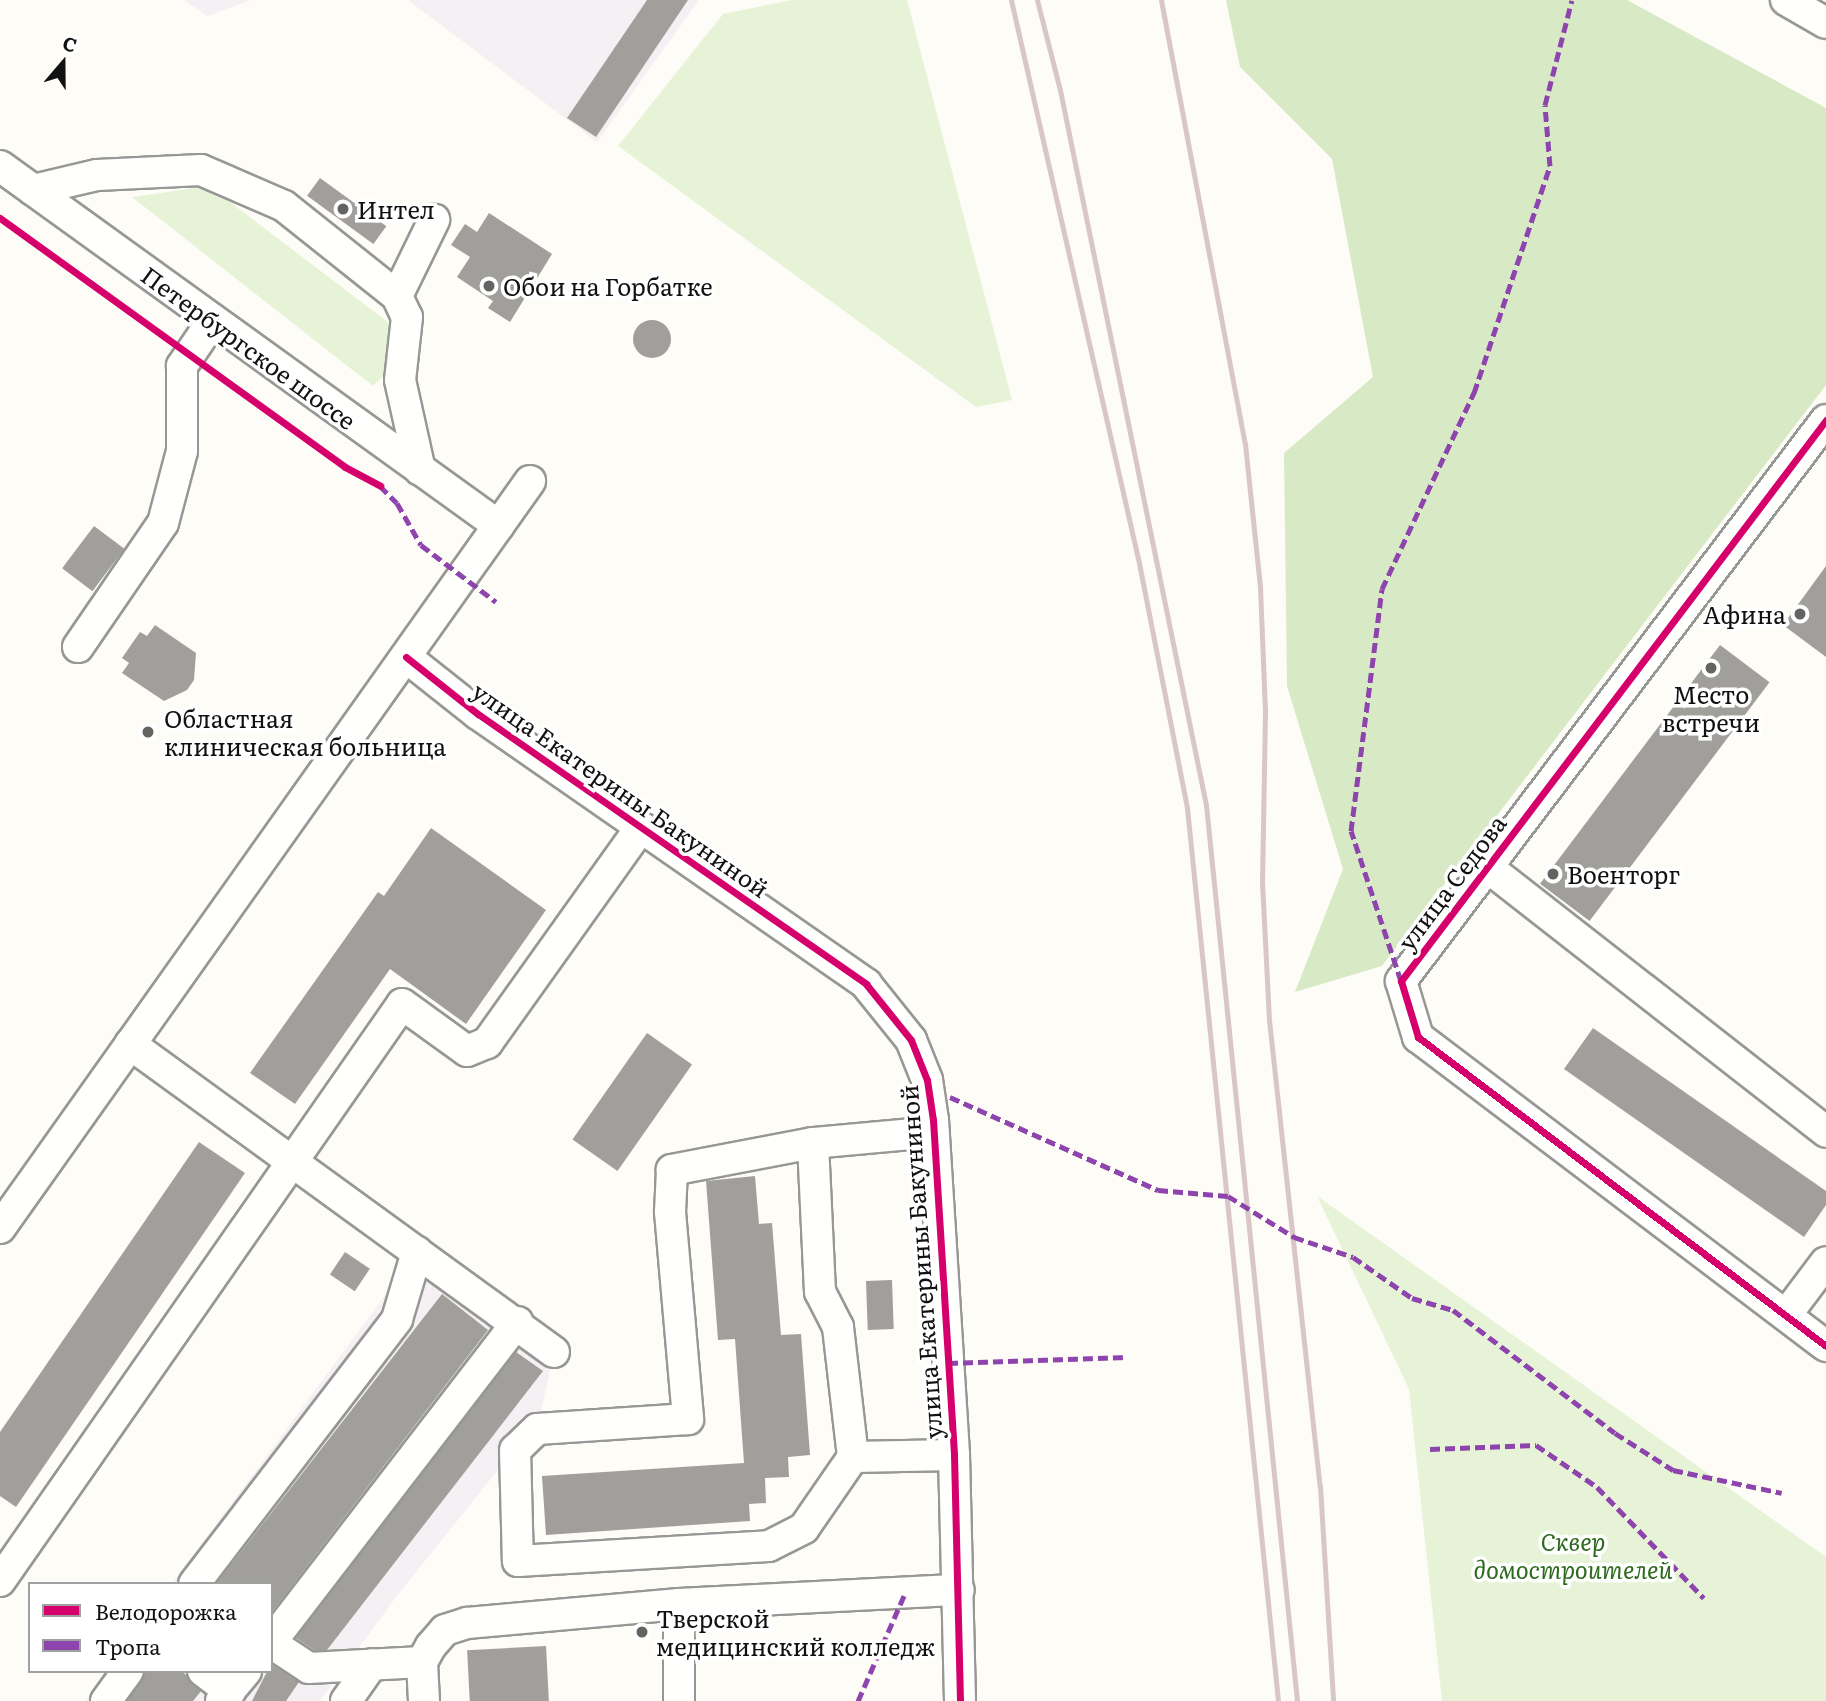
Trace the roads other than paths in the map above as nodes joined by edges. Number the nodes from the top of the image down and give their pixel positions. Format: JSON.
{"nodes":[{"id":1,"x":1786,"y":0,"type":"edge"},
{"id":2,"x":1826,"y":23,"type":"edge"},
{"id":3,"x":0,"y":166,"type":"edge"},
{"id":4,"x":33,"y":190,"type":"junction"},
{"id":5,"x":435,"y":220,"type":"dead end"},
{"id":6,"x":397,"y":296,"type":"junction"},
{"id":7,"x":213,"y":320,"type":"junction"},
{"id":8,"x":1826,"y":420,"type":"edge"},
{"id":9,"x":420,"y":470,"type":"junction"},
{"id":10,"x":530,"y":481,"type":"dead end"},
{"id":11,"x":499,"y":526,"type":"junction"},
{"id":12,"x":78,"y":647,"type":"dead end"},
{"id":13,"x":406,"y":657,"type":"junction"},
{"id":14,"x":641,"y":827,"type":"junction"},
{"id":15,"x":1486,"y":866,"type":"junction"},
{"id":16,"x":130,"y":1044,"type":"junction"},
{"id":17,"x":934,"y":1132,"type":"junction"},
{"id":18,"x":1826,"y":1132,"type":"edge"},
{"id":19,"x":813,"y":1143,"type":"junction"},
{"id":20,"x":293,"y":1165,"type":"junction"},
{"id":21,"x":0,"y":1228,"type":"edge"},
{"id":22,"x":417,"y":1252,"type":"junction"},
{"id":23,"x":1826,"y":1262,"type":"edge"},
{"id":24,"x":1786,"y":1315,"type":"junction"},
{"id":25,"x":517,"y":1322,"type":"junction"},
{"id":26,"x":1826,"y":1346,"type":"edge"},
{"id":27,"x":554,"y":1352,"type":"dead end"},
{"id":28,"x":954,"y":1455,"type":"junction"},
{"id":29,"x":853,"y":1457,"type":"junction"},
{"id":30,"x":0,"y":1581,"type":"edge"},
{"id":31,"x":196,"y":1582,"type":"edge"},
{"id":32,"x":959,"y":1590,"type":"junction"},
{"id":33,"x":679,"y":1604,"type":"junction"},
{"id":34,"x":273,"y":1639,"type":"edge"},
{"id":35,"x":273,"y":1643,"type":"edge"},
{"id":36,"x":422,"y":1662,"type":"junction"},
{"id":37,"x":372,"y":1664,"type":"junction"},
{"id":38,"x":127,"y":1673,"type":"edge"},
{"id":39,"x":206,"y":1673,"type":"edge"},
{"id":40,"x":232,"y":1688,"type":"edge"},
{"id":41,"x":106,"y":1701,"type":"edge"},
{"id":42,"x":346,"y":1701,"type":"edge"},
{"id":43,"x":424,"y":1701,"type":"edge"},
{"id":44,"x":679,"y":1701,"type":"edge"},
{"id":45,"x":960,"y":1701,"type":"edge"}],
"edges":[{"from":1,"to":2,"type":"street"},
{"from":3,"to":4,"type":"street","name":"Петербургское шоссе"},
{"from":4,"to":6,"type":"street"},
{"from":4,"to":7,"type":"street","name":"Петербургское шоссе"},
{"from":5,"to":6,"type":"street"},
{"from":6,"to":9,"type":"street"},
{"from":7,"to":9,"type":"street","name":"Петербургское шоссе"},
{"from":7,"to":12,"type":"street"},
{"from":8,"to":15,"type":"street","name":"улица Седова"},
{"from":9,"to":11,"type":"street","name":"Петербургское шоссе"},
{"from":10,"to":11,"type":"street"},
{"from":11,"to":13,"type":"street"},
{"from":13,"to":14,"type":"street","name":"улица Екатерины Бакуниной"},
{"from":13,"to":16,"type":"street"},
{"from":14,"to":17,"type":"street","name":"улица Екатерины Бакуниной"},
{"from":14,"to":20,"type":"street"},
{"from":15,"to":18,"type":"street"},
{"from":15,"to":24,"type":"street","name":"улица Седова"},
{"from":16,"to":20,"type":"street"},
{"from":16,"to":21,"type":"street"},
{"from":17,"to":19,"type":"street"},
{"from":17,"to":28,"type":"street","name":"улица Екатерины Бакуниной"},
{"from":19,"to":29,"type":"street"},
{"from":19,"to":29,"type":"street"},
{"from":20,"to":22,"type":"street"},
{"from":20,"to":30,"type":"street"},
{"from":22,"to":25,"type":"street"},
{"from":22,"to":31,"type":"street"},
{"from":23,"to":24,"type":"street"},
{"from":24,"to":26,"type":"street","name":"улица Седова"},
{"from":25,"to":27,"type":"street"},
{"from":25,"to":34,"type":"street"},
{"from":28,"to":29,"type":"street"},
{"from":28,"to":32,"type":"street","name":"улица Екатерины Бакуниной"},
{"from":32,"to":33,"type":"street"},
{"from":32,"to":45,"type":"street","name":"улица Екатерины Бакуниной"},
{"from":33,"to":36,"type":"street"},
{"from":33,"to":44,"type":"street"},
{"from":35,"to":37,"type":"street"},
{"from":36,"to":37,"type":"street"},
{"from":36,"to":43,"type":"street"},
{"from":37,"to":42,"type":"street"},
{"from":38,"to":41,"type":"street"},
{"from":39,"to":40,"type":"street"}]}
